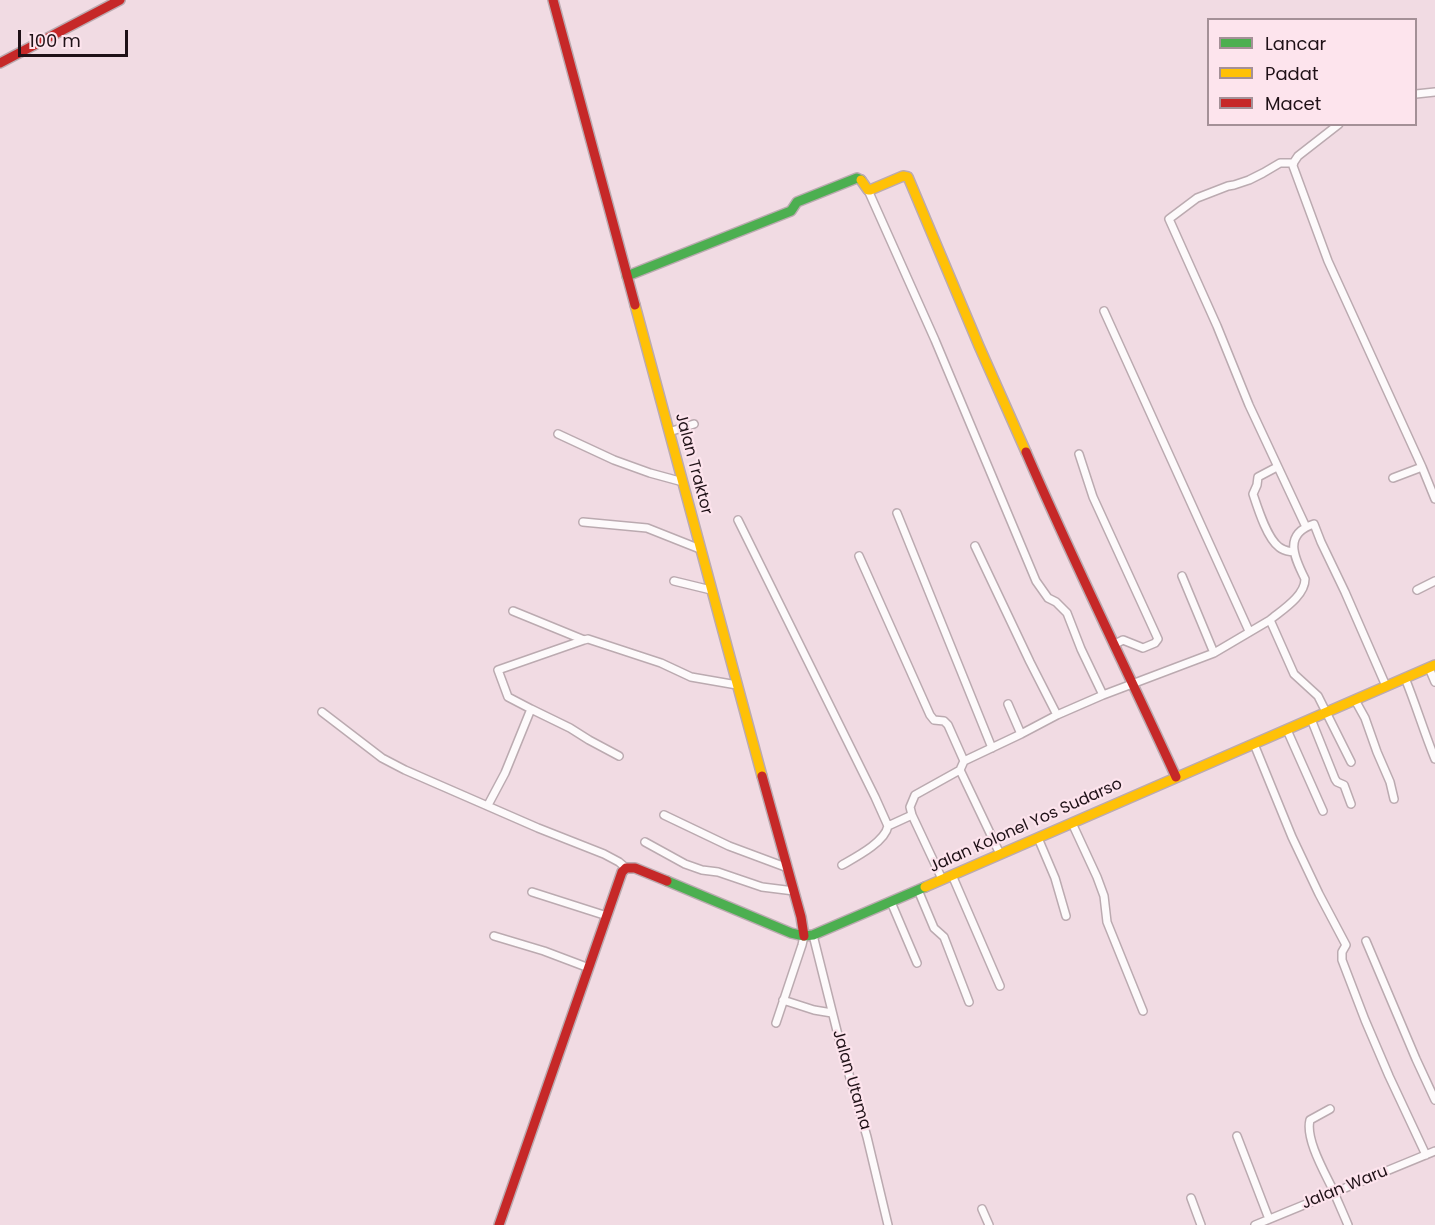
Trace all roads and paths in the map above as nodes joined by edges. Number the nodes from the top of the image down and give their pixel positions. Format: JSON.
{"nodes":[{"id":1,"x":120,"y":0,"type":"edge"},
{"id":2,"x":554,"y":0,"type":"edge"},
{"id":3,"x":0,"y":63,"type":"edge"},
{"id":4,"x":1435,"y":92,"type":"edge"},
{"id":5,"x":1417,"y":94,"type":"edge"},
{"id":6,"x":1336,"y":126,"type":"edge"},
{"id":7,"x":1293,"y":163,"type":"junction"},
{"id":8,"x":868,"y":190,"type":"junction"},
{"id":9,"x":627,"y":276,"type":"junction"},
{"id":10,"x":1104,"y":311,"type":"dead end"},
{"id":11,"x":694,"y":424,"type":"dead end"},
{"id":12,"x":669,"y":432,"type":"junction"},
{"id":13,"x":558,"y":435,"type":"dead end"},
{"id":14,"x":1078,"y":454,"type":"dead end"},
{"id":15,"x":1277,"y":467,"type":"junction"},
{"id":16,"x":1422,"y":467,"type":"junction"},
{"id":17,"x":1393,"y":478,"type":"dead end"},
{"id":18,"x":683,"y":482,"type":"junction"},
{"id":19,"x":1435,"y":499,"type":"edge"},
{"id":20,"x":897,"y":513,"type":"dead end"},
{"id":21,"x":738,"y":520,"type":"dead end"},
{"id":22,"x":583,"y":522,"type":"dead end"},
{"id":23,"x":1306,"y":527,"type":"junction"},
{"id":24,"x":975,"y":546,"type":"dead end"},
{"id":25,"x":700,"y":549,"type":"junction"},
{"id":26,"x":1293,"y":552,"type":"junction"},
{"id":27,"x":859,"y":556,"type":"dead end"},
{"id":28,"x":1182,"y":576,"type":"dead end"},
{"id":29,"x":674,"y":581,"type":"dead end"},
{"id":30,"x":1435,"y":581,"type":"edge"},
{"id":31,"x":711,"y":590,"type":"junction"},
{"id":32,"x":1417,"y":590,"type":"dead end"},
{"id":33,"x":513,"y":611,"type":"dead end"},
{"id":34,"x":1270,"y":620,"type":"junction"},
{"id":35,"x":1249,"y":631,"type":"junction"},
{"id":36,"x":584,"y":640,"type":"junction"},
{"id":37,"x":1115,"y":644,"type":"junction"},
{"id":38,"x":1214,"y":652,"type":"junction"},
{"id":39,"x":1432,"y":667,"type":"edge"},
{"id":40,"x":1405,"y":678,"type":"junction"},
{"id":41,"x":1435,"y":682,"type":"edge"},
{"id":42,"x":1132,"y":683,"type":"junction"},
{"id":43,"x":737,"y":685,"type":"junction"},
{"id":44,"x":1386,"y":686,"type":"junction"},
{"id":45,"x":1103,"y":695,"type":"junction"},
{"id":46,"x":1355,"y":700,"type":"junction"},
{"id":47,"x":1008,"y":704,"type":"dead end"},
{"id":48,"x":531,"y":709,"type":"junction"},
{"id":49,"x":322,"y":712,"type":"dead end"},
{"id":50,"x":1326,"y":712,"type":"junction"},
{"id":51,"x":1057,"y":715,"type":"junction"},
{"id":52,"x":1311,"y":719,"type":"junction"},
{"id":53,"x":1287,"y":730,"type":"junction"},
{"id":54,"x":1021,"y":734,"type":"junction"},
{"id":55,"x":1254,"y":744,"type":"junction"},
{"id":56,"x":992,"y":748,"type":"junction"},
{"id":57,"x":619,"y":756,"type":"dead end"},
{"id":58,"x":1435,"y":759,"type":"edge"},
{"id":59,"x":964,"y":761,"type":"junction"},
{"id":60,"x":1351,"y":762,"type":"dead end"},
{"id":61,"x":960,"y":770,"type":"junction"},
{"id":62,"x":1176,"y":777,"type":"junction"},
{"id":63,"x":1394,"y":799,"type":"dead end"},
{"id":64,"x":1351,"y":804,"type":"dead end"},
{"id":65,"x":488,"y":806,"type":"junction"},
{"id":66,"x":1323,"y":811,"type":"dead end"},
{"id":67,"x":664,"y":815,"type":"dead end"},
{"id":68,"x":912,"y":815,"type":"junction"},
{"id":69,"x":1072,"y":823,"type":"junction"},
{"id":70,"x":888,"y":826,"type":"junction"},
{"id":71,"x":1038,"y":838,"type":"junction"},
{"id":72,"x":645,"y":842,"type":"dead end"},
{"id":73,"x":1000,"y":854,"type":"junction"},
{"id":74,"x":842,"y":865,"type":"dead end"},
{"id":75,"x":626,"y":868,"type":"junction"},
{"id":76,"x":788,"y":868,"type":"junction"},
{"id":77,"x":952,"y":875,"type":"junction"},
{"id":78,"x":942,"y":879,"type":"junction"},
{"id":79,"x":918,"y":890,"type":"junction"},
{"id":80,"x":794,"y":891,"type":"junction"},
{"id":81,"x":532,"y":892,"type":"dead end"},
{"id":82,"x":891,"y":902,"type":"junction"},
{"id":83,"x":607,"y":916,"type":"junction"},
{"id":84,"x":1066,"y":916,"type":"dead end"},
{"id":85,"x":808,"y":935,"type":"junction"},
{"id":86,"x":494,"y":936,"type":"dead end"},
{"id":87,"x":1366,"y":941,"type":"dead end"},
{"id":88,"x":917,"y":963,"type":"dead end"},
{"id":89,"x":589,"y":968,"type":"junction"},
{"id":90,"x":1000,"y":986,"type":"dead end"},
{"id":91,"x":783,"y":1000,"type":"junction"},
{"id":92,"x":969,"y":1002,"type":"dead end"},
{"id":93,"x":1143,"y":1011,"type":"dead end"},
{"id":94,"x":832,"y":1013,"type":"junction"},
{"id":95,"x":776,"y":1023,"type":"dead end"},
{"id":96,"x":1435,"y":1100,"type":"edge"},
{"id":97,"x":1330,"y":1109,"type":"dead end"},
{"id":98,"x":1237,"y":1136,"type":"dead end"},
{"id":99,"x":1435,"y":1152,"type":"edge"},
{"id":100,"x":1426,"y":1155,"type":"junction"},
{"id":101,"x":1334,"y":1192,"type":"junction"},
{"id":102,"x":1191,"y":1198,"type":"dead end"},
{"id":103,"x":982,"y":1209,"type":"dead end"},
{"id":104,"x":1269,"y":1219,"type":"junction"},
{"id":105,"x":499,"y":1225,"type":"edge"},
{"id":106,"x":888,"y":1225,"type":"edge"},
{"id":107,"x":989,"y":1225,"type":"edge"},
{"id":108,"x":1201,"y":1225,"type":"edge"},
{"id":109,"x":1255,"y":1225,"type":"edge"},
{"id":110,"x":1348,"y":1225,"type":"edge"}],
"edges":[{"from":1,"to":3,"type":"street"},
{"from":2,"to":9,"type":"street","name":"Jalan Traktor"},
{"from":4,"to":5,"type":"street"},
{"from":6,"to":7,"type":"street"},
{"from":7,"to":15,"type":"street"},
{"from":7,"to":16,"type":"street"},
{"from":8,"to":9,"type":"street"},
{"from":8,"to":37,"type":"street"},
{"from":8,"to":45,"type":"street"},
{"from":9,"to":12,"type":"street","name":"Jalan Traktor"},
{"from":10,"to":35,"type":"street"},
{"from":11,"to":12,"type":"street"},
{"from":12,"to":18,"type":"street","name":"Jalan Traktor"},
{"from":13,"to":18,"type":"street"},
{"from":14,"to":37,"type":"street"},
{"from":15,"to":23,"type":"street"},
{"from":15,"to":26,"type":"street"},
{"from":16,"to":17,"type":"street"},
{"from":16,"to":19,"type":"street"},
{"from":18,"to":25,"type":"street","name":"Jalan Traktor"},
{"from":20,"to":56,"type":"street"},
{"from":21,"to":70,"type":"street"},
{"from":22,"to":25,"type":"street"},
{"from":23,"to":26,"type":"street"},
{"from":23,"to":44,"type":"street"},
{"from":24,"to":51,"type":"street"},
{"from":25,"to":31,"type":"street","name":"Jalan Traktor"},
{"from":26,"to":34,"type":"street"},
{"from":27,"to":59,"type":"street"},
{"from":28,"to":38,"type":"street"},
{"from":29,"to":31,"type":"street"},
{"from":30,"to":32,"type":"street"},
{"from":31,"to":43,"type":"street","name":"Jalan Traktor"},
{"from":33,"to":36,"type":"street"},
{"from":34,"to":35,"type":"street"},
{"from":34,"to":50,"type":"street"},
{"from":35,"to":38,"type":"street"},
{"from":36,"to":43,"type":"street"},
{"from":36,"to":48,"type":"street"},
{"from":37,"to":42,"type":"street"},
{"from":38,"to":42,"type":"street"},
{"from":39,"to":40,"type":"street","name":"Jalan Kolonel Yos Sudarso"},
{"from":39,"to":41,"type":"street"},
{"from":40,"to":44,"type":"street","name":"Jalan Kolonel Yos Sudarso"},
{"from":40,"to":58,"type":"street"},
{"from":42,"to":45,"type":"street"},
{"from":42,"to":62,"type":"street"},
{"from":43,"to":76,"type":"street","name":"Jalan Traktor"},
{"from":44,"to":46,"type":"street","name":"Jalan Kolonel Yos Sudarso"},
{"from":45,"to":51,"type":"street"},
{"from":46,"to":50,"type":"street","name":"Jalan Kolonel Yos Sudarso"},
{"from":46,"to":63,"type":"street"},
{"from":47,"to":54,"type":"street"},
{"from":48,"to":57,"type":"street"},
{"from":48,"to":65,"type":"street"},
{"from":49,"to":65,"type":"street"},
{"from":50,"to":52,"type":"street","name":"Jalan Kolonel Yos Sudarso"},
{"from":50,"to":60,"type":"street"},
{"from":51,"to":54,"type":"street"},
{"from":52,"to":53,"type":"street","name":"Jalan Kolonel Yos Sudarso"},
{"from":52,"to":64,"type":"street"},
{"from":53,"to":55,"type":"street","name":"Jalan Kolonel Yos Sudarso"},
{"from":53,"to":66,"type":"street"},
{"from":54,"to":56,"type":"street"},
{"from":55,"to":62,"type":"street","name":"Jalan Kolonel Yos Sudarso"},
{"from":55,"to":100,"type":"street"},
{"from":56,"to":59,"type":"street"},
{"from":59,"to":61,"type":"street"},
{"from":61,"to":68,"type":"street"},
{"from":61,"to":73,"type":"street"},
{"from":62,"to":69,"type":"street","name":"Jalan Kolonel Yos Sudarso"},
{"from":65,"to":75,"type":"street"},
{"from":67,"to":76,"type":"street"},
{"from":68,"to":70,"type":"street"},
{"from":68,"to":78,"type":"street"},
{"from":69,"to":71,"type":"street","name":"Jalan Kolonel Yos Sudarso"},
{"from":69,"to":93,"type":"street"},
{"from":70,"to":74,"type":"street"},
{"from":71,"to":73,"type":"street","name":"Jalan Kolonel Yos Sudarso"},
{"from":71,"to":84,"type":"street"},
{"from":72,"to":80,"type":"street"},
{"from":73,"to":77,"type":"street","name":"Jalan Kolonel Yos Sudarso"},
{"from":75,"to":83,"type":"street"},
{"from":75,"to":85,"type":"street"},
{"from":76,"to":80,"type":"street","name":"Jalan Traktor"},
{"from":77,"to":78,"type":"street","name":"Jalan Kolonel Yos Sudarso"},
{"from":77,"to":90,"type":"street"},
{"from":78,"to":79,"type":"street","name":"Jalan Kolonel Yos Sudarso"},
{"from":79,"to":82,"type":"street","name":"Jalan Kolonel Yos Sudarso"},
{"from":79,"to":92,"type":"street"},
{"from":80,"to":85,"type":"street","name":"Jalan Traktor"},
{"from":81,"to":83,"type":"street"},
{"from":82,"to":85,"type":"street","name":"Jalan Kolonel Yos Sudarso"},
{"from":82,"to":88,"type":"street"},
{"from":83,"to":89,"type":"street"},
{"from":85,"to":91,"type":"street"},
{"from":85,"to":94,"type":"street","name":"Jalan Utama"},
{"from":86,"to":89,"type":"street"},
{"from":87,"to":96,"type":"street"},
{"from":89,"to":105,"type":"street"},
{"from":91,"to":94,"type":"street"},
{"from":91,"to":95,"type":"street"},
{"from":94,"to":106,"type":"street","name":"Jalan Utama"},
{"from":97,"to":101,"type":"street"},
{"from":98,"to":104,"type":"street"},
{"from":99,"to":100,"type":"street","name":"Jalan Waru"},
{"from":100,"to":101,"type":"street","name":"Jalan Waru"},
{"from":101,"to":104,"type":"street","name":"Jalan Waru"},
{"from":101,"to":110,"type":"street"},
{"from":102,"to":108,"type":"street"},
{"from":103,"to":107,"type":"street"},
{"from":104,"to":109,"type":"street","name":"Jalan Waru"}]}
